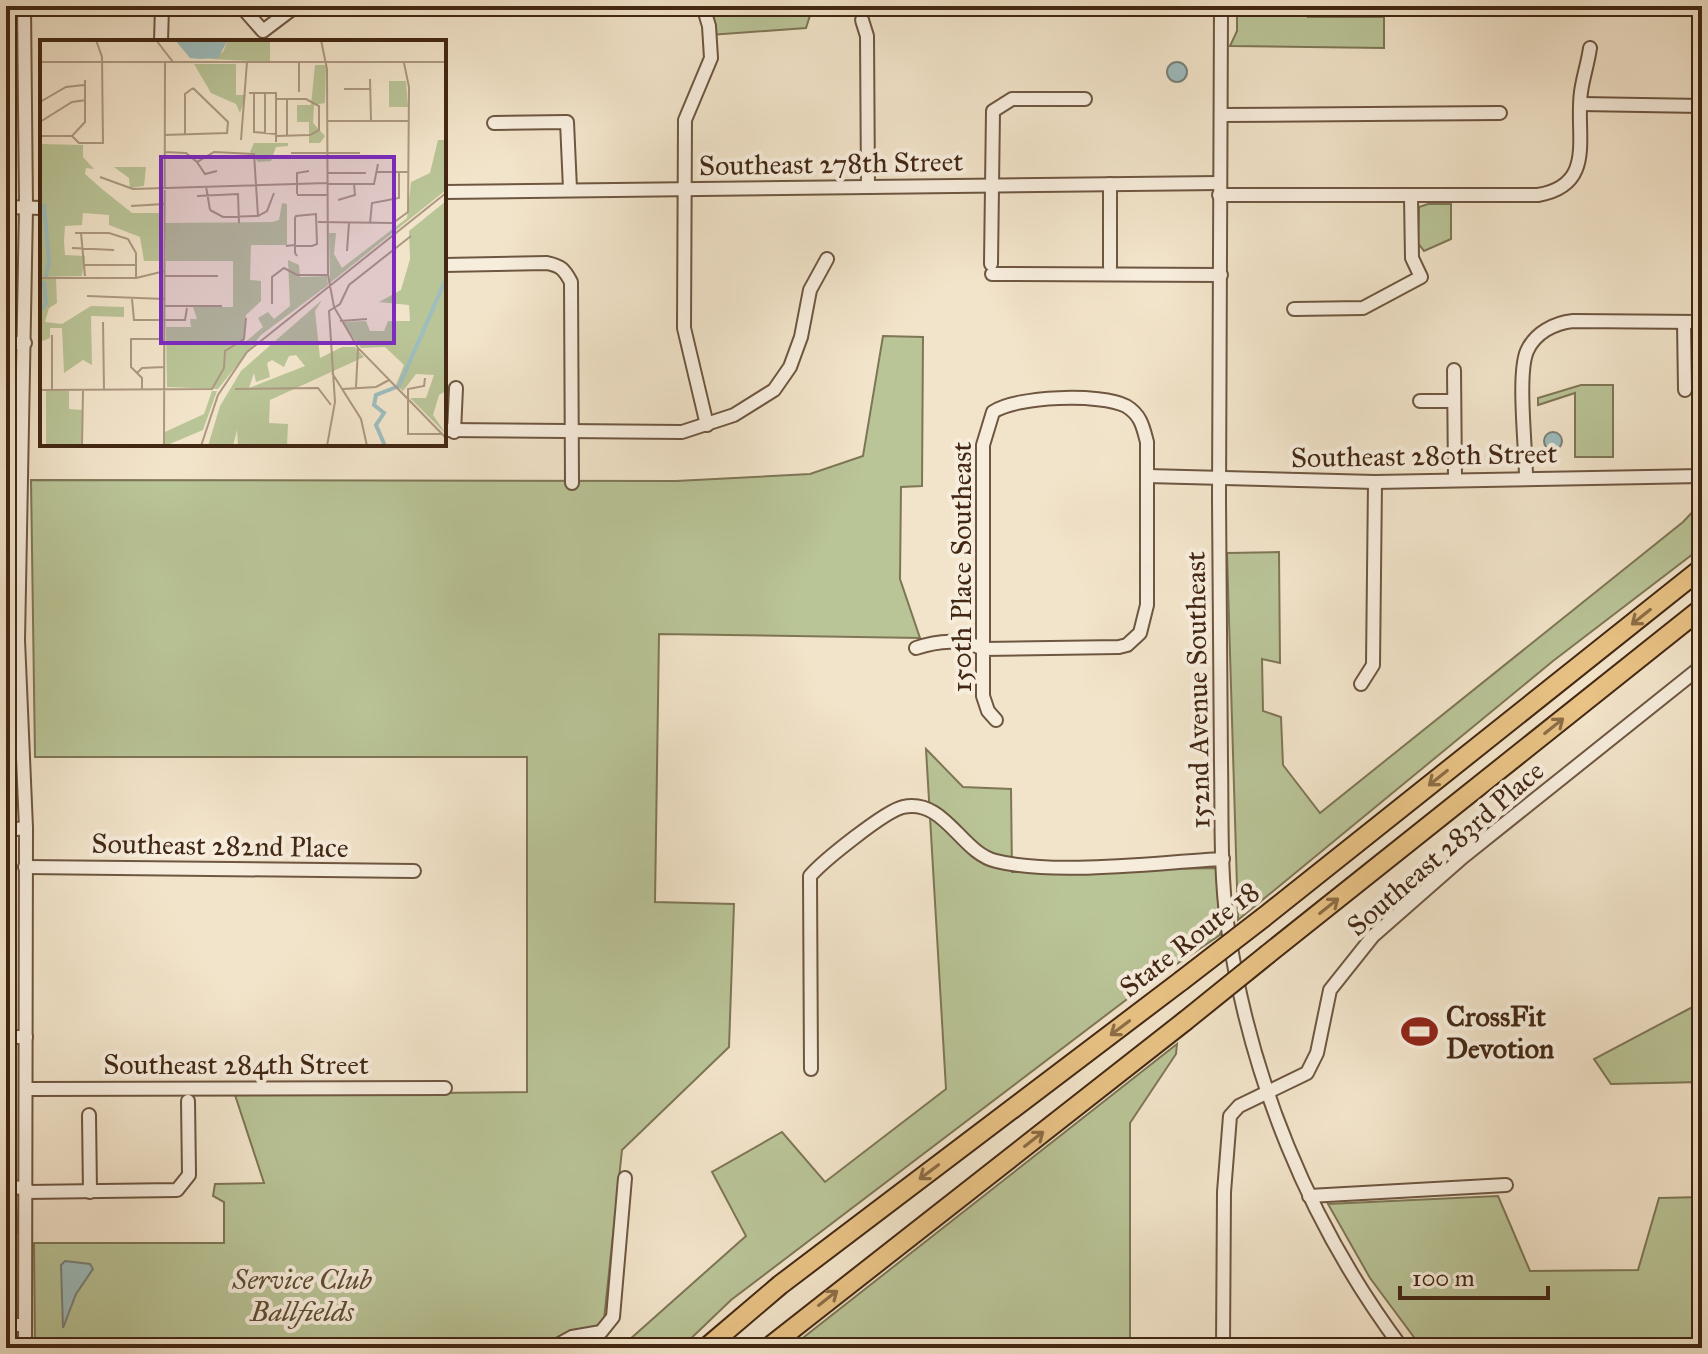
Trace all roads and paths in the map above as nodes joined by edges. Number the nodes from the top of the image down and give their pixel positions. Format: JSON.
{"nodes":[{"id":1,"x":24,"y":6,"type":"edge"},
{"id":2,"x":162,"y":6,"type":"edge"},
{"id":3,"x":241,"y":6,"type":"edge"},
{"id":4,"x":296,"y":6,"type":"edge"},
{"id":5,"x":703,"y":6,"type":"edge"},
{"id":6,"x":1221,"y":6,"type":"edge"},
{"id":7,"x":862,"y":20,"type":"dead end"},
{"id":8,"x":267,"y":37,"type":"edge"},
{"id":9,"x":161,"y":40,"type":"edge"},
{"id":10,"x":1590,"y":48,"type":"dead end"},
{"id":11,"x":1085,"y":99,"type":"dead end"},
{"id":12,"x":1581,"y":104,"type":"junction"},
{"id":13,"x":1702,"y":106,"type":"edge"},
{"id":14,"x":1500,"y":113,"type":"dead end"},
{"id":15,"x":1221,"y":115,"type":"junction"},
{"id":16,"x":494,"y":123,"type":"dead end"},
{"id":17,"x":1110,"y":184,"type":"junction"},
{"id":18,"x":990,"y":186,"type":"junction"},
{"id":19,"x":868,"y":187,"type":"junction"},
{"id":20,"x":570,"y":189,"type":"junction"},
{"id":21,"x":683,"y":189,"type":"junction"},
{"id":22,"x":1219,"y":189,"type":"junction"},
{"id":23,"x":446,"y":192,"type":"edge"},
{"id":24,"x":1411,"y":196,"type":"junction"},
{"id":25,"x":6,"y":207,"type":"edge"},
{"id":26,"x":26,"y":208,"type":"junction"},
{"id":27,"x":40,"y":208,"type":"edge"},
{"id":28,"x":827,"y":259,"type":"dead end"},
{"id":29,"x":446,"y":265,"type":"edge"},
{"id":30,"x":1110,"y":267,"type":"dead end"},
{"id":31,"x":1221,"y":275,"type":"junction"},
{"id":32,"x":1294,"y":309,"type":"dead end"},
{"id":33,"x":1684,"y":322,"type":"junction"},
{"id":34,"x":1702,"y":322,"type":"edge"},
{"id":35,"x":6,"y":343,"type":"edge"},
{"id":36,"x":25,"y":343,"type":"junction"},
{"id":37,"x":1454,"y":370,"type":"dead end"},
{"id":38,"x":456,"y":388,"type":"dead end"},
{"id":39,"x":1685,"y":390,"type":"dead end"},
{"id":40,"x":1420,"y":401,"type":"dead end"},
{"id":41,"x":1454,"y":401,"type":"junction"},
{"id":42,"x":707,"y":425,"type":"junction"},
{"id":43,"x":449,"y":431,"type":"edge"},
{"id":44,"x":571,"y":433,"type":"junction"},
{"id":45,"x":1147,"y":476,"type":"junction"},
{"id":46,"x":1219,"y":476,"type":"junction"},
{"id":47,"x":1702,"y":476,"type":"edge"},
{"id":48,"x":1455,"y":478,"type":"junction"},
{"id":49,"x":1526,"y":478,"type":"junction"},
{"id":50,"x":1375,"y":482,"type":"junction"},
{"id":51,"x":572,"y":483,"type":"dead end"},
{"id":52,"x":1702,"y":568,"type":"edge"},
{"id":53,"x":1702,"y":608,"type":"edge"},
{"id":54,"x":916,"y":648,"type":"dead end"},
{"id":55,"x":983,"y":649,"type":"junction"},
{"id":56,"x":1702,"y":666,"type":"edge"},
{"id":57,"x":1361,"y":684,"type":"dead end"},
{"id":58,"x":996,"y":720,"type":"dead end"},
{"id":59,"x":26,"y":828,"type":"junction"},
{"id":60,"x":6,"y":830,"type":"edge"},
{"id":61,"x":1223,"y":859,"type":"junction"},
{"id":62,"x":25,"y":867,"type":"junction"},
{"id":63,"x":414,"y":871,"type":"dead end"},
{"id":64,"x":6,"y":1037,"type":"edge"},
{"id":65,"x":26,"y":1037,"type":"junction"},
{"id":66,"x":811,"y":1069,"type":"dead end"},
{"id":67,"x":445,"y":1088,"type":"dead end"},
{"id":68,"x":27,"y":1089,"type":"junction"},
{"id":69,"x":1266,"y":1092,"type":"junction"},
{"id":70,"x":188,"y":1101,"type":"dead end"},
{"id":71,"x":89,"y":1115,"type":"dead end"},
{"id":72,"x":625,"y":1178,"type":"dead end"},
{"id":73,"x":1506,"y":1185,"type":"dead end"},
{"id":74,"x":6,"y":1187,"type":"edge"},
{"id":75,"x":26,"y":1190,"type":"junction"},
{"id":76,"x":90,"y":1192,"type":"junction"},
{"id":77,"x":1309,"y":1196,"type":"junction"},
{"id":78,"x":6,"y":1325,"type":"edge"},
{"id":79,"x":25,"y":1325,"type":"junction"},
{"id":80,"x":25,"y":1348,"type":"edge"},
{"id":81,"x":552,"y":1348,"type":"edge"},
{"id":82,"x":706,"y":1348,"type":"edge"},
{"id":83,"x":768,"y":1348,"type":"edge"},
{"id":84,"x":1223,"y":1348,"type":"edge"},
{"id":85,"x":1402,"y":1348,"type":"edge"}],
"edges":[{"from":1,"to":26,"type":"street"},
{"from":2,"to":9,"type":"street"},
{"from":3,"to":8,"type":"street"},
{"from":4,"to":8,"type":"street"},
{"from":5,"to":21,"type":"street"},
{"from":6,"to":15,"type":"street","name":"152nd Avenue Southeast"},
{"from":7,"to":19,"type":"street"},
{"from":10,"to":12,"type":"street"},
{"from":11,"to":18,"type":"street"},
{"from":12,"to":13,"type":"street"},
{"from":12,"to":24,"type":"street","name":"Southeast 278th Street"},
{"from":14,"to":15,"type":"street"},
{"from":15,"to":22,"type":"street","name":"152nd Avenue Southeast"},
{"from":16,"to":20,"type":"street"},
{"from":17,"to":18,"type":"street","name":"Southeast 278th Street"},
{"from":17,"to":22,"type":"street","name":"Southeast 278th Street"},
{"from":17,"to":30,"type":"street"},
{"from":18,"to":19,"type":"street","name":"Southeast 278th Street"},
{"from":18,"to":31,"type":"street"},
{"from":19,"to":21,"type":"street","name":"Southeast 278th Street"},
{"from":20,"to":21,"type":"street","name":"Southeast 278th Street"},
{"from":20,"to":23,"type":"street","name":"Southeast 278th Street"},
{"from":21,"to":42,"type":"street"},
{"from":22,"to":24,"type":"street","name":"Southeast 278th Street"},
{"from":22,"to":31,"type":"street","name":"152nd Avenue Southeast"},
{"from":24,"to":32,"type":"street"},
{"from":25,"to":26,"type":"street"},
{"from":26,"to":27,"type":"street"},
{"from":26,"to":36,"type":"street"},
{"from":28,"to":42,"type":"street"},
{"from":29,"to":44,"type":"street"},
{"from":31,"to":46,"type":"street","name":"152nd Avenue Southeast"},
{"from":33,"to":34,"type":"street"},
{"from":33,"to":39,"type":"street"},
{"from":33,"to":49,"type":"street"},
{"from":35,"to":36,"type":"street"},
{"from":36,"to":59,"type":"street"},
{"from":37,"to":41,"type":"street"},
{"from":38,"to":43,"type":"street"},
{"from":40,"to":41,"type":"street"},
{"from":41,"to":48,"type":"street"},
{"from":42,"to":44,"type":"street"},
{"from":43,"to":44,"type":"street"},
{"from":44,"to":51,"type":"street"},
{"from":45,"to":46,"type":"street","name":"Southeast 280th Street"},
{"from":45,"to":55,"type":"street"},
{"from":45,"to":55,"type":"street","name":"150th Place Southeast"},
{"from":46,"to":50,"type":"street","name":"Southeast 280th Street"},
{"from":46,"to":61,"type":"street","name":"152nd Avenue Southeast"},
{"from":47,"to":49,"type":"street","name":"Southeast 280th Street"},
{"from":48,"to":49,"type":"street","name":"Southeast 280th Street"},
{"from":48,"to":50,"type":"street","name":"Southeast 280th Street"},
{"from":50,"to":57,"type":"street"},
{"from":52,"to":82,"type":"highway","name":"State Route 18","one_way":true,"bridge":true},
{"from":83,"to":53,"type":"highway","one_way":true,"bridge":true},
{"from":54,"to":55,"type":"street"},
{"from":55,"to":58,"type":"street","name":"150th Place Southeast"},
{"from":56,"to":69,"type":"street","name":"Southeast 283rd Place"},
{"from":59,"to":60,"type":"street"},
{"from":59,"to":62,"type":"street"},
{"from":61,"to":66,"type":"street"},
{"from":61,"to":69,"type":"street","name":"152nd Avenue Southeast"},
{"from":62,"to":63,"type":"street","name":"Southeast 282nd Place"},
{"from":62,"to":65,"type":"street"},
{"from":64,"to":65,"type":"street"},
{"from":65,"to":68,"type":"street"},
{"from":67,"to":68,"type":"street","name":"Southeast 284th Street"},
{"from":68,"to":75,"type":"street"},
{"from":69,"to":77,"type":"street","name":"152nd Avenue Southeast"},
{"from":69,"to":84,"type":"street"},
{"from":70,"to":76,"type":"street"},
{"from":71,"to":76,"type":"street"},
{"from":72,"to":81,"type":"street"},
{"from":73,"to":77,"type":"street"},
{"from":74,"to":75,"type":"street"},
{"from":75,"to":76,"type":"street"},
{"from":75,"to":79,"type":"street"},
{"from":77,"to":85,"type":"street","name":"152nd Avenue Southeast"},
{"from":78,"to":79,"type":"street"},
{"from":79,"to":80,"type":"street"}]}
